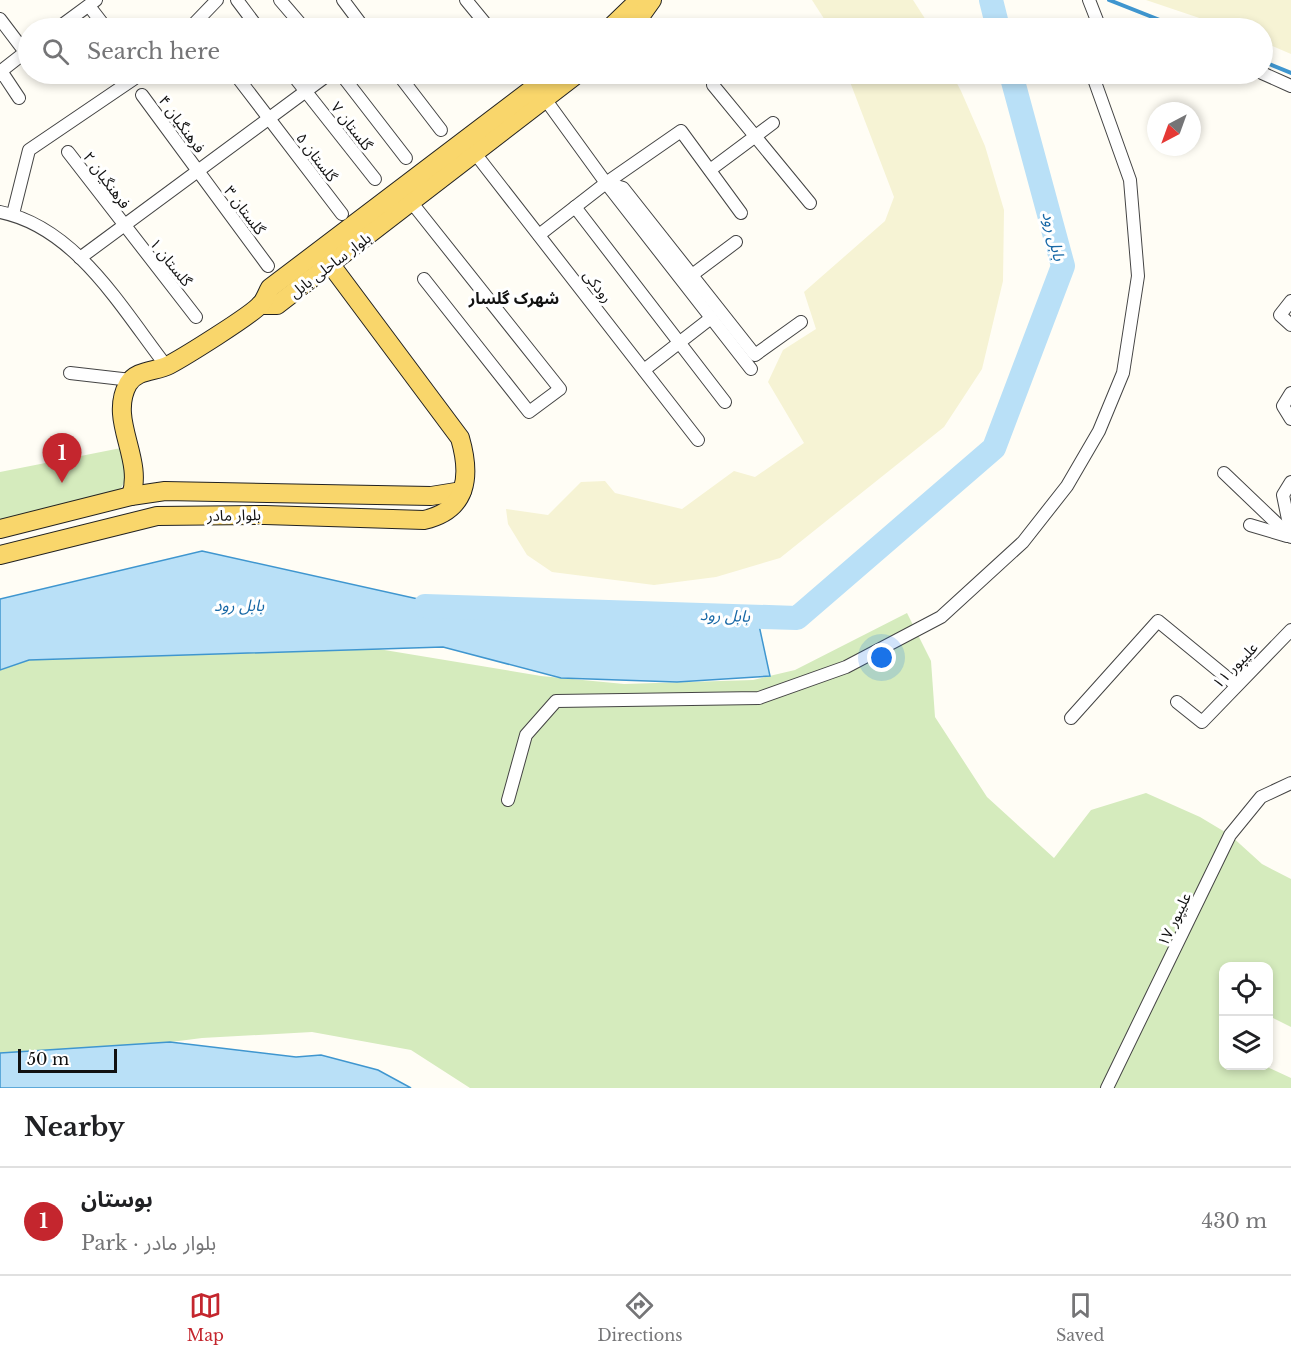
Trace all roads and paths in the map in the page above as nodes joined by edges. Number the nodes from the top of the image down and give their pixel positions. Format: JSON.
{"nodes":[{"id":1,"x":217,"y":0,"type":"edge"},
{"id":2,"x":237,"y":0,"type":"edge"},
{"id":3,"x":280,"y":0,"type":"edge"},
{"id":4,"x":344,"y":0,"type":"edge"},
{"id":5,"x":466,"y":0,"type":"edge"},
{"id":6,"x":639,"y":0,"type":"edge"},
{"id":7,"x":652,"y":0,"type":"edge"},
{"id":8,"x":1089,"y":0,"type":"edge"},
{"id":9,"x":93,"y":3,"type":"edge"},
{"id":10,"x":72,"y":18,"type":"edge"},
{"id":11,"x":101,"y":18,"type":"edge"},
{"id":12,"x":202,"y":18,"type":"edge"},
{"id":13,"x":250,"y":18,"type":"edge"},
{"id":14,"x":295,"y":18,"type":"edge"},
{"id":15,"x":357,"y":18,"type":"edge"},
{"id":16,"x":481,"y":18,"type":"edge"},
{"id":17,"x":620,"y":18,"type":"edge"},
{"id":18,"x":639,"y":18,"type":"edge"},
{"id":19,"x":1098,"y":18,"type":"edge"},
{"id":20,"x":0,"y":19,"type":"edge"},
{"id":21,"x":18,"y":40,"type":"edge"},
{"id":22,"x":18,"y":58,"type":"edge"},
{"id":23,"x":1,"y":72,"type":"edge"},
{"id":24,"x":1273,"y":78,"type":"edge"},
{"id":25,"x":126,"y":84,"type":"edge"},
{"id":26,"x":243,"y":84,"type":"edge"},
{"id":27,"x":300,"y":84,"type":"edge"},
{"id":28,"x":315,"y":84,"type":"edge"},
{"id":29,"x":349,"y":84,"type":"edge"},
{"id":30,"x":406,"y":84,"type":"edge"},
{"id":31,"x":713,"y":84,"type":"dead end"},
{"id":32,"x":1096,"y":84,"type":"edge"},
{"id":33,"x":537,"y":85,"type":"edge"},
{"id":34,"x":1291,"y":86,"type":"edge"},
{"id":35,"x":305,"y":91,"type":"junction"},
{"id":36,"x":142,"y":95,"type":"dead end"},
{"id":37,"x":19,"y":98,"type":"dead end"},
{"id":38,"x":268,"y":119,"type":"junction"},
{"id":39,"x":773,"y":123,"type":"dead end"},
{"id":40,"x":441,"y":130,"type":"dead end"},
{"id":41,"x":756,"y":135,"type":"junction"},
{"id":42,"x":68,"y":152,"type":"dead end"},
{"id":43,"x":474,"y":152,"type":"junction"},
{"id":44,"x":406,"y":158,"type":"dead end"},
{"id":45,"x":710,"y":170,"type":"junction"},
{"id":46,"x":197,"y":171,"type":"junction"},
{"id":47,"x":375,"y":179,"type":"dead end"},
{"id":48,"x":606,"y":183,"type":"junction"},
{"id":49,"x":412,"y":203,"type":"junction"},
{"id":50,"x":810,"y":203,"type":"dead end"},
{"id":51,"x":575,"y":207,"type":"junction"},
{"id":52,"x":0,"y":212,"type":"edge"},
{"id":53,"x":741,"y":213,"type":"dead end"},
{"id":54,"x":13,"y":214,"type":"junction"},
{"id":55,"x":342,"y":214,"type":"dead end"},
{"id":56,"x":123,"y":226,"type":"junction"},
{"id":57,"x":539,"y":234,"type":"junction"},
{"id":58,"x":736,"y":242,"type":"dead end"},
{"id":59,"x":80,"y":258,"type":"junction"},
{"id":60,"x":331,"y":265,"type":"junction"},
{"id":61,"x":268,"y":266,"type":"dead end"},
{"id":62,"x":692,"y":275,"type":"junction"},
{"id":63,"x":424,"y":279,"type":"dead end"},
{"id":64,"x":1291,"y":301,"type":"edge"},
{"id":65,"x":260,"y":305,"type":"junction"},
{"id":66,"x":196,"y":317,"type":"dead end"},
{"id":67,"x":711,"y":318,"type":"junction"},
{"id":68,"x":801,"y":322,"type":"dead end"},
{"id":69,"x":1291,"y":325,"type":"edge"},
{"id":70,"x":679,"y":342,"type":"junction"},
{"id":71,"x":167,"y":367,"type":"junction"},
{"id":72,"x":751,"y":369,"type":"dead end"},
{"id":73,"x":644,"y":370,"type":"junction"},
{"id":74,"x":70,"y":373,"type":"dead end"},
{"id":75,"x":131,"y":380,"type":"junction"},
{"id":76,"x":1291,"y":393,"type":"edge"},
{"id":77,"x":725,"y":402,"type":"dead end"},
{"id":78,"x":1291,"y":419,"type":"edge"},
{"id":79,"x":698,"y":440,"type":"dead end"},
{"id":80,"x":1224,"y":473,"type":"dead end"},
{"id":81,"x":1291,"y":482,"type":"edge"},
{"id":82,"x":462,"y":491,"type":"junction"},
{"id":83,"x":131,"y":496,"type":"junction"},
{"id":84,"x":1250,"y":525,"type":"dead end"},
{"id":85,"x":0,"y":529,"type":"edge"},
{"id":86,"x":1291,"y":536,"type":"edge"},
{"id":87,"x":0,"y":555,"type":"edge"},
{"id":88,"x":1291,"y":630,"type":"edge"},
{"id":89,"x":1236,"y":685,"type":"junction"},
{"id":90,"x":1177,"y":702,"type":"dead end"},
{"id":91,"x":1071,"y":718,"type":"dead end"},
{"id":92,"x":1291,"y":783,"type":"edge"},
{"id":93,"x":508,"y":800,"type":"dead end"},
{"id":94,"x":1107,"y":1088,"type":"edge"}],
"edges":[{"from":1,"to":12,"type":"street"},
{"from":2,"to":13,"type":"street"},
{"from":3,"to":14,"type":"street"},
{"from":4,"to":15,"type":"street"},
{"from":5,"to":16,"type":"street"},
{"from":6,"to":17,"type":"main road"},
{"from":7,"to":18,"type":"main road"},
{"from":8,"to":19,"type":"street"},
{"from":9,"to":10,"type":"street"},
{"from":9,"to":11,"type":"street"},
{"from":20,"to":21,"type":"street"},
{"from":22,"to":23,"type":"street"},
{"from":23,"to":37,"type":"street"},
{"from":24,"to":34,"type":"street"},
{"from":25,"to":54,"type":"street"},
{"from":26,"to":38,"type":"street","name":"گلستان ۵"},
{"from":27,"to":35,"type":"street","name":"گلستان ۷"},
{"from":28,"to":35,"type":"street"},
{"from":29,"to":44,"type":"street"},
{"from":30,"to":40,"type":"street"},
{"from":31,"to":41,"type":"street"},
{"from":32,"to":93,"type":"street"},
{"from":33,"to":43,"type":"main road","name":"بلوار ساحلی بابل"},
{"from":33,"to":48,"type":"street"},
{"from":33,"to":65,"type":"main road","name":"بلوار ساحلی بابل"},
{"from":35,"to":38,"type":"street"},
{"from":35,"to":47,"type":"street","name":"گلستان ۷"},
{"from":36,"to":46,"type":"street","name":"فرهنگیان ۴"},
{"from":38,"to":46,"type":"street"},
{"from":38,"to":55,"type":"street","name":"گلستان ۵"},
{"from":39,"to":41,"type":"street"},
{"from":41,"to":45,"type":"street"},
{"from":41,"to":50,"type":"street"},
{"from":42,"to":56,"type":"street","name":"فرهنگیان ۲"},
{"from":43,"to":49,"type":"main road","name":"بلوار ساحلی بابل"},
{"from":43,"to":57,"type":"street","name":"رودکی"},
{"from":45,"to":48,"type":"street"},
{"from":45,"to":53,"type":"street"},
{"from":46,"to":56,"type":"street"},
{"from":46,"to":61,"type":"street","name":"گلستان ۳"},
{"from":48,"to":51,"type":"street"},
{"from":48,"to":62,"type":"street"},
{"from":48,"to":67,"type":"street"},
{"from":49,"to":60,"type":"main road","name":"بلوار ساحلی بابل"},
{"from":49,"to":63,"type":"street"},
{"from":51,"to":57,"type":"street"},
{"from":51,"to":70,"type":"street"},
{"from":52,"to":54,"type":"street"},
{"from":54,"to":59,"type":"street"},
{"from":56,"to":59,"type":"street"},
{"from":56,"to":66,"type":"street","name":"گلستان ۱"},
{"from":57,"to":73,"type":"street","name":"رودکی"},
{"from":58,"to":62,"type":"street"},
{"from":59,"to":71,"type":"street"},
{"from":60,"to":65,"type":"main road","name":"بلوار ساحلی بابل"},
{"from":60,"to":82,"type":"main road"},
{"from":62,"to":68,"type":"street"},
{"from":64,"to":69,"type":"street"},
{"from":65,"to":71,"type":"main road"},
{"from":67,"to":70,"type":"street"},
{"from":67,"to":72,"type":"street"},
{"from":70,"to":73,"type":"street"},
{"from":70,"to":77,"type":"street"},
{"from":71,"to":75,"type":"main road"},
{"from":73,"to":79,"type":"street","name":"رودکی"},
{"from":74,"to":75,"type":"street"},
{"from":75,"to":83,"type":"main road"},
{"from":76,"to":78,"type":"street"},
{"from":80,"to":86,"type":"street"},
{"from":81,"to":86,"type":"street"},
{"from":82,"to":83,"type":"main road","name":"بلوار مادر"},
{"from":82,"to":87,"type":"main road","name":"بلوار مادر"},
{"from":83,"to":85,"type":"main road","name":"بلوار مادر"},
{"from":84,"to":86,"type":"street"},
{"from":88,"to":89,"type":"street","name":"علیپور ۱۱"},
{"from":89,"to":90,"type":"street","name":"علیپور ۱۱"},
{"from":89,"to":91,"type":"street"},
{"from":92,"to":94,"type":"street","name":"علیپور ۱۷"}]}
